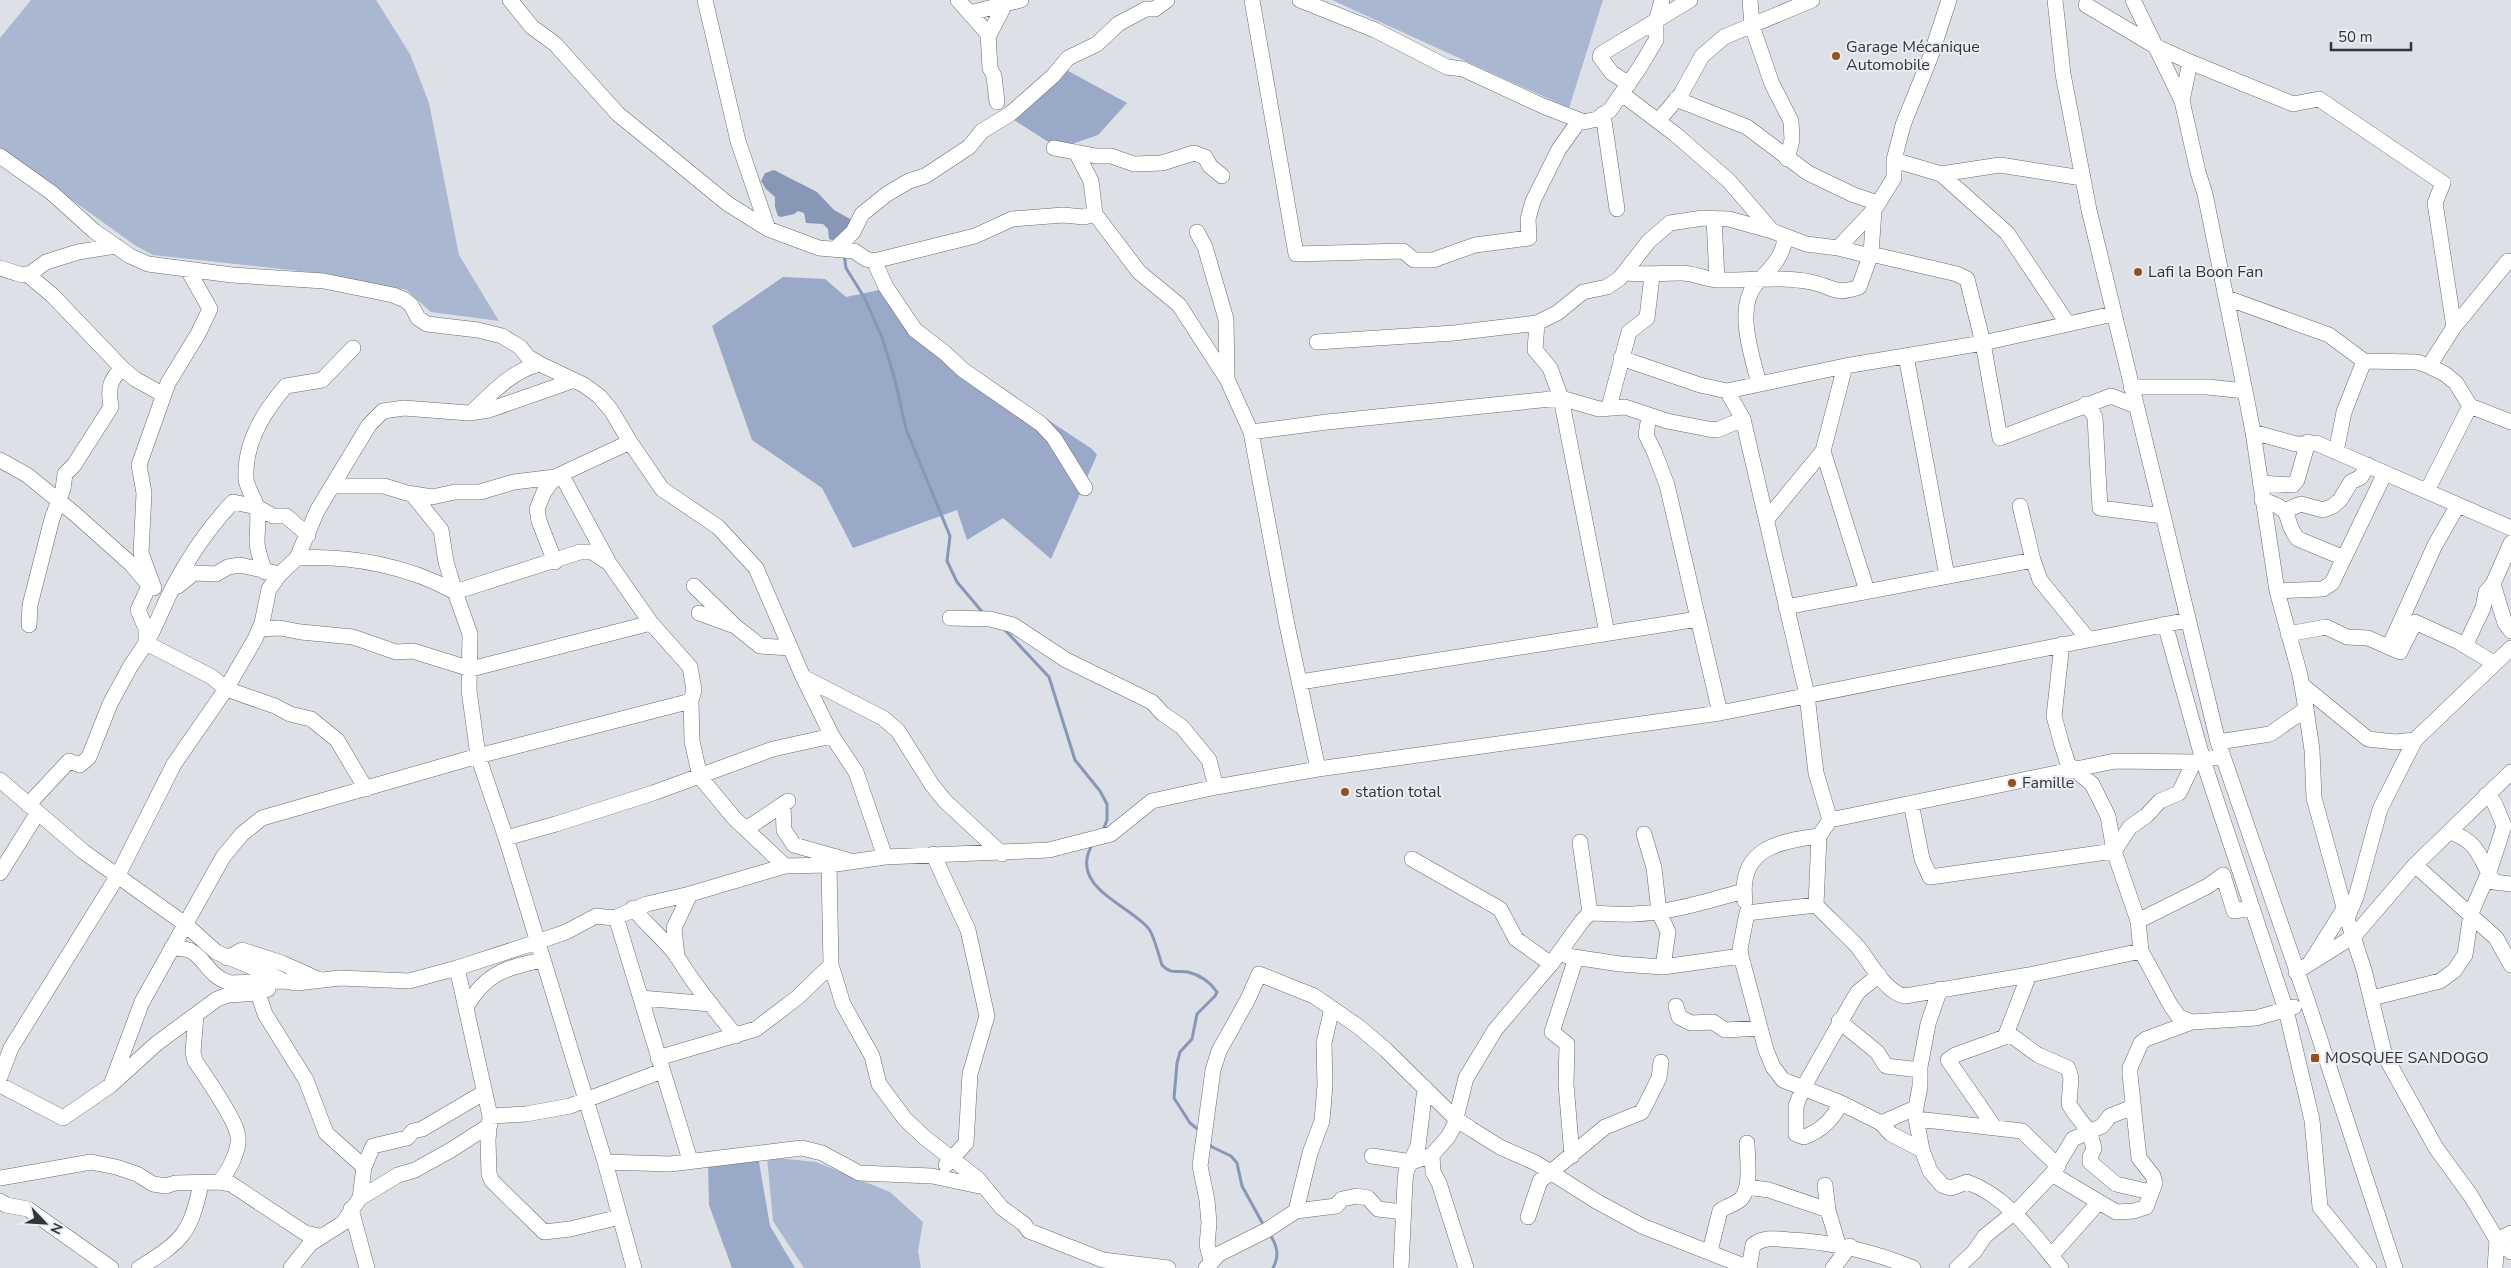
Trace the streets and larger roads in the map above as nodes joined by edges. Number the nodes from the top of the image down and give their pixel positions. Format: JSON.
{"nodes":[{"id":1,"x":510,"y":0,"type":"edge"},
{"id":2,"x":705,"y":0,"type":"edge"},
{"id":3,"x":958,"y":0,"type":"edge"},
{"id":4,"x":1021,"y":0,"type":"edge"},
{"id":5,"x":1167,"y":0,"type":"edge"},
{"id":6,"x":1252,"y":0,"type":"edge"},
{"id":7,"x":1300,"y":0,"type":"edge"},
{"id":8,"x":1662,"y":0,"type":"edge"},
{"id":9,"x":1690,"y":0,"type":"edge"},
{"id":10,"x":1750,"y":0,"type":"edge"},
{"id":11,"x":1812,"y":0,"type":"edge"},
{"id":12,"x":1949,"y":0,"type":"edge"},
{"id":13,"x":2056,"y":0,"type":"edge"},
{"id":14,"x":2132,"y":0,"type":"edge"},
{"id":15,"x":1006,"y":2,"type":"edge"},
{"id":16,"x":2086,"y":5,"type":"dead end"},
{"id":17,"x":970,"y":14,"type":"junction"},
{"id":18,"x":1656,"y":22,"type":"junction"},
{"id":19,"x":1752,"y":26,"type":"junction"},
{"id":20,"x":988,"y":37,"type":"junction"},
{"id":21,"x":2155,"y":46,"type":"junction"},
{"id":22,"x":2190,"y":62,"type":"junction"},
{"id":23,"x":1625,"y":89,"type":"junction"},
{"id":24,"x":1676,"y":99,"type":"junction"},
{"id":25,"x":2182,"y":101,"type":"junction"},
{"id":26,"x":997,"y":102,"type":"dead end"},
{"id":27,"x":1603,"y":114,"type":"junction"},
{"id":28,"x":1579,"y":121,"type":"junction"},
{"id":29,"x":1658,"y":121,"type":"junction"},
{"id":30,"x":1054,"y":148,"type":"dead end"},
{"id":31,"x":1076,"y":152,"type":"junction"},
{"id":32,"x":0,"y":156,"type":"edge"},
{"id":33,"x":1787,"y":159,"type":"junction"},
{"id":34,"x":1894,"y":160,"type":"junction"},
{"id":35,"x":1941,"y":174,"type":"junction"},
{"id":36,"x":1222,"y":176,"type":"dead end"},
{"id":37,"x":2082,"y":178,"type":"junction"},
{"id":38,"x":1876,"y":206,"type":"junction"},
{"id":39,"x":1617,"y":209,"type":"dead end"},
{"id":40,"x":1095,"y":214,"type":"junction"},
{"id":41,"x":1714,"y":218,"type":"junction"},
{"id":42,"x":768,"y":229,"type":"junction"},
{"id":43,"x":1197,"y":232,"type":"dead end"},
{"id":44,"x":1779,"y":234,"type":"junction"},
{"id":45,"x":116,"y":246,"type":"junction"},
{"id":46,"x":1838,"y":248,"type":"junction"},
{"id":47,"x":835,"y":249,"type":"junction"},
{"id":48,"x":1871,"y":254,"type":"junction"},
{"id":49,"x":874,"y":261,"type":"junction"},
{"id":50,"x":2508,"y":261,"type":"dead end"},
{"id":51,"x":0,"y":268,"type":"edge"},
{"id":52,"x":188,"y":270,"type":"junction"},
{"id":53,"x":1626,"y":273,"type":"junction"},
{"id":54,"x":27,"y":274,"type":"junction"},
{"id":55,"x":1652,"y":276,"type":"junction"},
{"id":56,"x":1717,"y":280,"type":"junction"},
{"id":57,"x":1760,"y":280,"type":"junction"},
{"id":58,"x":2227,"y":298,"type":"junction"},
{"id":59,"x":2113,"y":314,"type":"junction"},
{"id":60,"x":1536,"y":322,"type":"junction"},
{"id":61,"x":2068,"y":324,"type":"junction"},
{"id":62,"x":2454,"y":327,"type":"junction"},
{"id":63,"x":1317,"y":342,"type":"dead end"},
{"id":64,"x":1983,"y":344,"type":"junction"},
{"id":65,"x":353,"y":348,"type":"dead end"},
{"id":66,"x":1906,"y":356,"type":"junction"},
{"id":67,"x":1622,"y":358,"type":"junction"},
{"id":68,"x":2364,"y":361,"type":"junction"},
{"id":69,"x":540,"y":364,"type":"junction"},
{"id":70,"x":1845,"y":366,"type":"junction"},
{"id":71,"x":2429,"y":366,"type":"junction"},
{"id":72,"x":122,"y":368,"type":"junction"},
{"id":73,"x":1227,"y":379,"type":"junction"},
{"id":74,"x":572,"y":381,"type":"junction"},
{"id":75,"x":1759,"y":384,"type":"junction"},
{"id":76,"x":2131,"y":387,"type":"junction"},
{"id":77,"x":1727,"y":391,"type":"junction"},
{"id":78,"x":2245,"y":391,"type":"junction"},
{"id":79,"x":164,"y":395,"type":"junction"},
{"id":80,"x":1561,"y":398,"type":"junction"},
{"id":81,"x":2086,"y":404,"type":"junction"},
{"id":82,"x":2136,"y":406,"type":"junction"},
{"id":83,"x":2470,"y":406,"type":"junction"},
{"id":84,"x":1609,"y":408,"type":"junction"},
{"id":85,"x":471,"y":413,"type":"junction"},
{"id":86,"x":1649,"y":416,"type":"junction"},
{"id":87,"x":1743,"y":419,"type":"junction"},
{"id":88,"x":2511,"y":422,"type":"edge"},
{"id":89,"x":1251,"y":432,"type":"junction"},
{"id":90,"x":2253,"y":432,"type":"junction"},
{"id":91,"x":630,"y":442,"type":"junction"},
{"id":92,"x":2308,"y":442,"type":"junction"},
{"id":93,"x":1823,"y":452,"type":"junction"},
{"id":94,"x":2336,"y":452,"type":"junction"},
{"id":95,"x":0,"y":460,"type":"edge"},
{"id":96,"x":2368,"y":465,"type":"junction"},
{"id":97,"x":2385,"y":473,"type":"junction"},
{"id":98,"x":558,"y":476,"type":"junction"},
{"id":99,"x":2260,"y":484,"type":"junction"},
{"id":100,"x":333,"y":486,"type":"junction"},
{"id":101,"x":1085,"y":488,"type":"dead end"},
{"id":102,"x":2427,"y":491,"type":"junction"},
{"id":103,"x":412,"y":494,"type":"junction"},
{"id":104,"x":2262,"y":500,"type":"junction"},
{"id":105,"x":59,"y":502,"type":"junction"},
{"id":106,"x":2458,"y":505,"type":"junction"},
{"id":107,"x":2020,"y":506,"type":"dead end"},
{"id":108,"x":257,"y":507,"type":"junction"},
{"id":109,"x":2286,"y":510,"type":"junction"},
{"id":110,"x":317,"y":511,"type":"junction"},
{"id":111,"x":2163,"y":516,"type":"junction"},
{"id":112,"x":1767,"y":519,"type":"junction"},
{"id":113,"x":290,"y":520,"type":"junction"},
{"id":114,"x":2511,"y":528,"type":"edge"},
{"id":115,"x":308,"y":535,"type":"junction"},
{"id":116,"x":2511,"y":544,"type":"edge"},
{"id":117,"x":297,"y":558,"type":"junction"},
{"id":118,"x":2344,"y":558,"type":"junction"},
{"id":119,"x":2033,"y":560,"type":"junction"},
{"id":120,"x":555,"y":562,"type":"junction"},
{"id":121,"x":608,"y":563,"type":"junction"},
{"id":122,"x":272,"y":573,"type":"junction"},
{"id":123,"x":1947,"y":576,"type":"junction"},
{"id":124,"x":2493,"y":584,"type":"junction"},
{"id":125,"x":694,"y":586,"type":"dead end"},
{"id":126,"x":152,"y":587,"type":"junction"},
{"id":127,"x":172,"y":588,"type":"junction"},
{"id":128,"x":1867,"y":591,"type":"junction"},
{"id":129,"x":2277,"y":591,"type":"junction"},
{"id":130,"x":455,"y":592,"type":"junction"},
{"id":131,"x":1786,"y":607,"type":"junction"},
{"id":132,"x":698,"y":613,"type":"dead end"},
{"id":133,"x":950,"y":618,"type":"dead end"},
{"id":134,"x":1698,"y":619,"type":"junction"},
{"id":135,"x":2409,"y":619,"type":"junction"},
{"id":136,"x":2188,"y":620,"type":"junction"},
{"id":137,"x":651,"y":623,"type":"junction"},
{"id":138,"x":29,"y":624,"type":"dead end"},
{"id":139,"x":2165,"y":624,"type":"junction"},
{"id":140,"x":735,"y":626,"type":"junction"},
{"id":141,"x":260,"y":629,"type":"junction"},
{"id":142,"x":2511,"y":631,"type":"edge"},
{"id":143,"x":1607,"y":633,"type":"junction"},
{"id":144,"x":2288,"y":634,"type":"junction"},
{"id":145,"x":2088,"y":639,"type":"junction"},
{"id":146,"x":146,"y":643,"type":"junction"},
{"id":147,"x":2062,"y":644,"type":"junction"},
{"id":148,"x":2465,"y":646,"type":"junction"},
{"id":149,"x":790,"y":648,"type":"junction"},
{"id":150,"x":2511,"y":648,"type":"edge"},
{"id":151,"x":2494,"y":663,"type":"junction"},
{"id":152,"x":471,"y":669,"type":"junction"},
{"id":153,"x":803,"y":677,"type":"junction"},
{"id":154,"x":1300,"y":682,"type":"junction"},
{"id":155,"x":2302,"y":685,"type":"junction"},
{"id":156,"x":226,"y":689,"type":"junction"},
{"id":157,"x":1807,"y":695,"type":"junction"},
{"id":158,"x":691,"y":702,"type":"junction"},
{"id":159,"x":2306,"y":709,"type":"junction"},
{"id":160,"x":1720,"y":713,"type":"junction"},
{"id":161,"x":832,"y":736,"type":"junction"},
{"id":162,"x":2415,"y":740,"type":"junction"},
{"id":163,"x":2221,"y":749,"type":"junction"},
{"id":164,"x":478,"y":756,"type":"junction"},
{"id":165,"x":2199,"y":761,"type":"junction"},
{"id":166,"x":1318,"y":769,"type":"junction"},
{"id":167,"x":2078,"y":771,"type":"junction"},
{"id":168,"x":2511,"y":772,"type":"edge"},
{"id":169,"x":700,"y":777,"type":"junction"},
{"id":170,"x":0,"y":780,"type":"edge"},
{"id":171,"x":1216,"y":787,"type":"junction"},
{"id":172,"x":366,"y":789,"type":"junction"},
{"id":173,"x":2486,"y":794,"type":"junction"},
{"id":174,"x":1911,"y":803,"type":"junction"},
{"id":175,"x":32,"y":809,"type":"junction"},
{"id":176,"x":1830,"y":820,"type":"junction"},
{"id":177,"x":746,"y":829,"type":"junction"},
{"id":178,"x":2450,"y":832,"type":"junction"},
{"id":179,"x":1644,"y":834,"type":"dead end"},
{"id":180,"x":1819,"y":836,"type":"junction"},
{"id":181,"x":506,"y":838,"type":"junction"},
{"id":182,"x":758,"y":841,"type":"junction"},
{"id":183,"x":1580,"y":842,"type":"dead end"},
{"id":184,"x":794,"y":845,"type":"junction"},
{"id":185,"x":2114,"y":851,"type":"junction"},
{"id":186,"x":933,"y":854,"type":"junction"},
{"id":187,"x":1002,"y":854,"type":"junction"},
{"id":188,"x":885,"y":857,"type":"junction"},
{"id":189,"x":1412,"y":860,"type":"dead end"},
{"id":190,"x":852,"y":862,"type":"junction"},
{"id":191,"x":829,"y":865,"type":"junction"},
{"id":192,"x":2415,"y":865,"type":"junction"},
{"id":193,"x":786,"y":866,"type":"junction"},
{"id":194,"x":2489,"y":872,"type":"junction"},
{"id":195,"x":0,"y":873,"type":"edge"},
{"id":196,"x":117,"y":877,"type":"junction"},
{"id":197,"x":2511,"y":884,"type":"edge"},
{"id":198,"x":1744,"y":891,"type":"junction"},
{"id":199,"x":690,"y":894,"type":"junction"},
{"id":200,"x":1816,"y":905,"type":"junction"},
{"id":201,"x":640,"y":906,"type":"junction"},
{"id":202,"x":2251,"y":908,"type":"junction"},
{"id":203,"x":1659,"y":912,"type":"junction"},
{"id":204,"x":1747,"y":913,"type":"junction"},
{"id":205,"x":2471,"y":913,"type":"junction"},
{"id":206,"x":1590,"y":914,"type":"junction"},
{"id":207,"x":2345,"y":914,"type":"junction"},
{"id":208,"x":616,"y":917,"type":"junction"},
{"id":209,"x":2138,"y":921,"type":"junction"},
{"id":210,"x":185,"y":924,"type":"junction"},
{"id":211,"x":2354,"y":936,"type":"junction"},
{"id":212,"x":537,"y":942,"type":"junction"},
{"id":213,"x":172,"y":947,"type":"junction"},
{"id":214,"x":2142,"y":952,"type":"junction"},
{"id":215,"x":500,"y":955,"type":"junction"},
{"id":216,"x":1741,"y":956,"type":"junction"},
{"id":217,"x":677,"y":957,"type":"junction"},
{"id":218,"x":227,"y":958,"type":"junction"},
{"id":219,"x":1576,"y":958,"type":"junction"},
{"id":220,"x":1555,"y":959,"type":"junction"},
{"id":221,"x":542,"y":960,"type":"junction"},
{"id":222,"x":2510,"y":963,"type":"edge"},
{"id":223,"x":831,"y":964,"type":"junction"},
{"id":224,"x":1663,"y":967,"type":"junction"},
{"id":225,"x":457,"y":968,"type":"junction"},
{"id":226,"x":504,"y":969,"type":"junction"},
{"id":227,"x":2302,"y":969,"type":"junction"},
{"id":228,"x":1879,"y":975,"type":"junction"},
{"id":229,"x":2029,"y":975,"type":"junction"},
{"id":230,"x":320,"y":980,"type":"junction"},
{"id":231,"x":285,"y":981,"type":"junction"},
{"id":232,"x":1940,"y":989,"type":"junction"},
{"id":233,"x":258,"y":993,"type":"junction"},
{"id":234,"x":641,"y":998,"type":"junction"},
{"id":235,"x":2372,"y":998,"type":"junction"},
{"id":236,"x":2308,"y":1003,"type":"junction"},
{"id":237,"x":711,"y":1004,"type":"junction"},
{"id":238,"x":1676,"y":1006,"type":"dead end"},
{"id":239,"x":466,"y":1007,"type":"junction"},
{"id":240,"x":1332,"y":1008,"type":"junction"},
{"id":241,"x":2286,"y":1010,"type":"junction"},
{"id":242,"x":196,"y":1015,"type":"junction"},
{"id":243,"x":1839,"y":1022,"type":"junction"},
{"id":244,"x":2192,"y":1022,"type":"junction"},
{"id":245,"x":1760,"y":1028,"type":"junction"},
{"id":246,"x":2008,"y":1033,"type":"junction"},
{"id":247,"x":736,"y":1036,"type":"junction"},
{"id":248,"x":1661,"y":1062,"type":"dead end"},
{"id":249,"x":660,"y":1065,"type":"junction"},
{"id":250,"x":1920,"y":1070,"type":"junction"},
{"id":251,"x":0,"y":1077,"type":"edge"},
{"id":252,"x":0,"y":1085,"type":"edge"},
{"id":253,"x":111,"y":1085,"type":"junction"},
{"id":254,"x":1424,"y":1088,"type":"junction"},
{"id":255,"x":1803,"y":1088,"type":"junction"},
{"id":256,"x":485,"y":1092,"type":"junction"},
{"id":257,"x":585,"y":1101,"type":"junction"},
{"id":258,"x":1841,"y":1104,"type":"junction"},
{"id":259,"x":2134,"y":1107,"type":"junction"},
{"id":260,"x":1916,"y":1114,"type":"junction"},
{"id":261,"x":1455,"y":1118,"type":"junction"},
{"id":262,"x":490,"y":1121,"type":"junction"},
{"id":263,"x":1881,"y":1123,"type":"junction"},
{"id":264,"x":1995,"y":1128,"type":"junction"},
{"id":265,"x":2088,"y":1131,"type":"junction"},
{"id":266,"x":1747,"y":1143,"type":"dead end"},
{"id":267,"x":1922,"y":1150,"type":"junction"},
{"id":268,"x":1432,"y":1155,"type":"junction"},
{"id":269,"x":1372,"y":1156,"type":"dead end"},
{"id":270,"x":1572,"y":1156,"type":"junction"},
{"id":271,"x":953,"y":1159,"type":"junction"},
{"id":272,"x":690,"y":1160,"type":"junction"},
{"id":273,"x":605,"y":1162,"type":"junction"},
{"id":274,"x":1412,"y":1162,"type":"junction"},
{"id":275,"x":364,"y":1167,"type":"junction"},
{"id":276,"x":2055,"y":1170,"type":"junction"},
{"id":277,"x":1552,"y":1173,"type":"junction"},
{"id":278,"x":933,"y":1176,"type":"junction"},
{"id":279,"x":0,"y":1178,"type":"edge"},
{"id":280,"x":219,"y":1182,"type":"junction"},
{"id":281,"x":201,"y":1184,"type":"junction"},
{"id":282,"x":1825,"y":1185,"type":"dead end"},
{"id":283,"x":984,"y":1187,"type":"junction"},
{"id":284,"x":1747,"y":1187,"type":"junction"},
{"id":285,"x":2150,"y":1192,"type":"junction"},
{"id":286,"x":0,"y":1201,"type":"edge"},
{"id":287,"x":2099,"y":1202,"type":"junction"},
{"id":288,"x":355,"y":1204,"type":"junction"},
{"id":289,"x":1828,"y":1210,"type":"junction"},
{"id":290,"x":1296,"y":1211,"type":"junction"},
{"id":291,"x":1403,"y":1212,"type":"junction"},
{"id":292,"x":2014,"y":1212,"type":"junction"},
{"id":293,"x":620,"y":1217,"type":"junction"},
{"id":294,"x":1528,"y":1217,"type":"dead end"},
{"id":295,"x":2511,"y":1233,"type":"edge"},
{"id":296,"x":320,"y":1236,"type":"junction"},
{"id":297,"x":2497,"y":1240,"type":"junction"},
{"id":298,"x":1844,"y":1245,"type":"junction"},
{"id":299,"x":1710,"y":1251,"type":"junction"},
{"id":300,"x":2511,"y":1252,"type":"edge"},
{"id":301,"x":2056,"y":1262,"type":"edge"},
{"id":302,"x":1208,"y":1264,"type":"edge"},
{"id":303,"x":112,"y":1268,"type":"edge"},
{"id":304,"x":139,"y":1268,"type":"edge"},
{"id":305,"x":290,"y":1268,"type":"edge"},
{"id":306,"x":367,"y":1268,"type":"edge"},
{"id":307,"x":634,"y":1268,"type":"edge"},
{"id":308,"x":1168,"y":1268,"type":"edge"},
{"id":309,"x":1401,"y":1268,"type":"edge"},
{"id":310,"x":1466,"y":1268,"type":"edge"},
{"id":311,"x":1749,"y":1268,"type":"edge"},
{"id":312,"x":1833,"y":1268,"type":"edge"},
{"id":313,"x":1913,"y":1268,"type":"edge"},
{"id":314,"x":1957,"y":1268,"type":"edge"},
{"id":315,"x":2369,"y":1268,"type":"edge"},
{"id":316,"x":2395,"y":1268,"type":"edge"},
{"id":317,"x":2495,"y":1268,"type":"edge"}],
"edges":[{"from":1,"to":42,"type":"street"},
{"from":2,"to":42,"type":"street"},
{"from":3,"to":17,"type":"street"},
{"from":4,"to":15,"type":"street"},
{"from":5,"to":47,"type":"street"},
{"from":6,"to":28,"type":"street"},
{"from":7,"to":28,"type":"street"},
{"from":8,"to":18,"type":"street"},
{"from":9,"to":18,"type":"street"},
{"from":10,"to":19,"type":"street"},
{"from":11,"to":19,"type":"street"},
{"from":12,"to":34,"type":"street"},
{"from":13,"to":37,"type":"street"},
{"from":14,"to":21,"type":"street"},
{"from":15,"to":17,"type":"street"},
{"from":15,"to":20,"type":"street"},
{"from":16,"to":21,"type":"street"},
{"from":17,"to":20,"type":"street"},
{"from":18,"to":23,"type":"street"},
{"from":18,"to":23,"type":"street"},
{"from":19,"to":24,"type":"street"},
{"from":19,"to":33,"type":"street"},
{"from":20,"to":26,"type":"street"},
{"from":21,"to":22,"type":"street"},
{"from":21,"to":25,"type":"street"},
{"from":22,"to":25,"type":"street"},
{"from":22,"to":62,"type":"street"},
{"from":23,"to":27,"type":"street"},
{"from":23,"to":29,"type":"street"},
{"from":24,"to":29,"type":"street"},
{"from":24,"to":33,"type":"street"},
{"from":25,"to":58,"type":"street"},
{"from":27,"to":28,"type":"street"},
{"from":27,"to":39,"type":"street"},
{"from":29,"to":44,"type":"street"},
{"from":30,"to":31,"type":"street"},
{"from":31,"to":36,"type":"street"},
{"from":31,"to":40,"type":"street"},
{"from":32,"to":45,"type":"street"},
{"from":33,"to":38,"type":"street"},
{"from":34,"to":35,"type":"street"},
{"from":34,"to":38,"type":"street"},
{"from":35,"to":37,"type":"street"},
{"from":35,"to":61,"type":"street"},
{"from":37,"to":59,"type":"street"},
{"from":38,"to":46,"type":"street"},
{"from":38,"to":48,"type":"street"},
{"from":40,"to":49,"type":"street"},
{"from":40,"to":73,"type":"street"},
{"from":41,"to":44,"type":"street"},
{"from":41,"to":53,"type":"street"},
{"from":41,"to":56,"type":"street"},
{"from":42,"to":47,"type":"street"},
{"from":43,"to":73,"type":"street"},
{"from":44,"to":46,"type":"street"},
{"from":44,"to":57,"type":"street"},
{"from":45,"to":52,"type":"street"},
{"from":45,"to":54,"type":"street"},
{"from":46,"to":48,"type":"street"},
{"from":47,"to":49,"type":"street"},
{"from":48,"to":57,"type":"street"},
{"from":48,"to":64,"type":"street"},
{"from":49,"to":101,"type":"street"},
{"from":50,"to":62,"type":"street"},
{"from":51,"to":54,"type":"street"},
{"from":52,"to":69,"type":"street"},
{"from":52,"to":79,"type":"street"},
{"from":53,"to":55,"type":"street"},
{"from":53,"to":60,"type":"street"},
{"from":54,"to":72,"type":"street"},
{"from":55,"to":56,"type":"street"},
{"from":55,"to":67,"type":"street"},
{"from":56,"to":57,"type":"street"},
{"from":57,"to":75,"type":"street"},
{"from":58,"to":68,"type":"street"},
{"from":58,"to":78,"type":"street"},
{"from":59,"to":61,"type":"street"},
{"from":59,"to":76,"type":"street"},
{"from":60,"to":63,"type":"street"},
{"from":60,"to":80,"type":"street"},
{"from":61,"to":64,"type":"street"},
{"from":62,"to":71,"type":"street"},
{"from":64,"to":66,"type":"street"},
{"from":64,"to":81,"type":"street"},
{"from":65,"to":108,"type":"street"},
{"from":66,"to":70,"type":"street"},
{"from":66,"to":123,"type":"street"},
{"from":67,"to":77,"type":"street"},
{"from":67,"to":84,"type":"street"},
{"from":68,"to":71,"type":"street"},
{"from":68,"to":94,"type":"street"},
{"from":69,"to":74,"type":"street"},
{"from":69,"to":85,"type":"street"},
{"from":70,"to":75,"type":"street"},
{"from":70,"to":93,"type":"street"},
{"from":71,"to":83,"type":"street"},
{"from":72,"to":79,"type":"street"},
{"from":72,"to":105,"type":"street"},
{"from":73,"to":89,"type":"street"},
{"from":74,"to":85,"type":"street"},
{"from":74,"to":91,"type":"street"},
{"from":75,"to":77,"type":"street"},
{"from":76,"to":78,"type":"street"},
{"from":76,"to":82,"type":"street"},
{"from":77,"to":87,"type":"street"},
{"from":78,"to":90,"type":"street"},
{"from":79,"to":126,"type":"street"},
{"from":80,"to":84,"type":"street"},
{"from":80,"to":89,"type":"street"},
{"from":80,"to":143,"type":"street"},
{"from":81,"to":82,"type":"street"},
{"from":81,"to":111,"type":"street"},
{"from":82,"to":111,"type":"street"},
{"from":83,"to":88,"type":"street"},
{"from":83,"to":102,"type":"street"},
{"from":84,"to":86,"type":"street"},
{"from":85,"to":100,"type":"street"},
{"from":86,"to":87,"type":"street"},
{"from":86,"to":134,"type":"street"},
{"from":87,"to":112,"type":"street"},
{"from":89,"to":154,"type":"street"},
{"from":90,"to":92,"type":"street"},
{"from":90,"to":99,"type":"street"},
{"from":91,"to":98,"type":"street"},
{"from":91,"to":149,"type":"street"},
{"from":92,"to":94,"type":"street"},
{"from":92,"to":99,"type":"street"},
{"from":93,"to":112,"type":"street"},
{"from":93,"to":128,"type":"street"},
{"from":94,"to":96,"type":"street"},
{"from":95,"to":105,"type":"street"},
{"from":96,"to":97,"type":"street"},
{"from":96,"to":109,"type":"street"},
{"from":97,"to":102,"type":"street"},
{"from":97,"to":118,"type":"street"},
{"from":98,"to":103,"type":"street"},
{"from":98,"to":120,"type":"street"},
{"from":98,"to":121,"type":"street"},
{"from":99,"to":104,"type":"street"},
{"from":100,"to":103,"type":"street"},
{"from":100,"to":110,"type":"street"},
{"from":102,"to":106,"type":"street"},
{"from":103,"to":130,"type":"street"},
{"from":104,"to":109,"type":"street"},
{"from":104,"to":129,"type":"street"},
{"from":105,"to":126,"type":"street"},
{"from":105,"to":138,"type":"street"},
{"from":106,"to":114,"type":"street"},
{"from":106,"to":135,"type":"street"},
{"from":107,"to":119,"type":"street"},
{"from":108,"to":113,"type":"street"},
{"from":108,"to":122,"type":"street"},
{"from":108,"to":127,"type":"street"},
{"from":109,"to":118,"type":"street"},
{"from":110,"to":113,"type":"street"},
{"from":110,"to":115,"type":"street"},
{"from":111,"to":136,"type":"street"},
{"from":112,"to":131,"type":"street"},
{"from":113,"to":115,"type":"street"},
{"from":115,"to":117,"type":"street"},
{"from":116,"to":124,"type":"street"},
{"from":117,"to":122,"type":"street"},
{"from":117,"to":130,"type":"street"},
{"from":118,"to":129,"type":"street"},
{"from":119,"to":123,"type":"street"},
{"from":119,"to":145,"type":"street"},
{"from":120,"to":121,"type":"street"},
{"from":120,"to":130,"type":"street"},
{"from":121,"to":137,"type":"street"},
{"from":122,"to":127,"type":"street"},
{"from":122,"to":141,"type":"street"},
{"from":123,"to":128,"type":"street"},
{"from":124,"to":142,"type":"street"},
{"from":124,"to":148,"type":"street"},
{"from":125,"to":140,"type":"street"},
{"from":126,"to":127,"type":"street"},
{"from":126,"to":146,"type":"street"},
{"from":127,"to":146,"type":"street"},
{"from":128,"to":131,"type":"street"},
{"from":129,"to":144,"type":"street"},
{"from":130,"to":152,"type":"street"},
{"from":131,"to":157,"type":"street"},
{"from":132,"to":140,"type":"street"},
{"from":133,"to":171,"type":"street"},
{"from":134,"to":143,"type":"street"},
{"from":134,"to":160,"type":"street"},
{"from":135,"to":144,"type":"street"},
{"from":135,"to":148,"type":"street"},
{"from":136,"to":139,"type":"street"},
{"from":136,"to":163,"type":"street"},
{"from":137,"to":152,"type":"street"},
{"from":137,"to":158,"type":"street"},
{"from":139,"to":145,"type":"street"},
{"from":139,"to":165,"type":"street"},
{"from":140,"to":149,"type":"street"},
{"from":141,"to":152,"type":"street"},
{"from":141,"to":156,"type":"street"},
{"from":143,"to":154,"type":"street"},
{"from":144,"to":155,"type":"street"},
{"from":145,"to":147,"type":"street"},
{"from":146,"to":156,"type":"street"},
{"from":146,"to":175,"type":"street"},
{"from":147,"to":157,"type":"street"},
{"from":147,"to":167,"type":"street"},
{"from":148,"to":151,"type":"street"},
{"from":149,"to":153,"type":"street"},
{"from":150,"to":151,"type":"street"},
{"from":151,"to":162,"type":"street"},
{"from":152,"to":164,"type":"street"},
{"from":153,"to":161,"type":"street"},
{"from":153,"to":187,"type":"street"},
{"from":154,"to":166,"type":"street"},
{"from":155,"to":159,"type":"street"},
{"from":155,"to":162,"type":"street"},
{"from":156,"to":172,"type":"street"},
{"from":156,"to":196,"type":"street"},
{"from":157,"to":160,"type":"street"},
{"from":157,"to":176,"type":"street"},
{"from":158,"to":164,"type":"street"},
{"from":158,"to":169,"type":"street"},
{"from":159,"to":163,"type":"street"},
{"from":159,"to":207,"type":"street"},
{"from":160,"to":166,"type":"street"},
{"from":161,"to":169,"type":"street"},
{"from":161,"to":188,"type":"street"},
{"from":162,"to":207,"type":"street"},
{"from":163,"to":165,"type":"street"},
{"from":163,"to":227,"type":"street"},
{"from":164,"to":172,"type":"street"},
{"from":164,"to":181,"type":"street"},
{"from":165,"to":167,"type":"street"},
{"from":165,"to":185,"type":"street"},
{"from":165,"to":202,"type":"street"},
{"from":166,"to":171,"type":"street"},
{"from":167,"to":174,"type":"street"},
{"from":167,"to":185,"type":"street"},
{"from":168,"to":173,"type":"street"},
{"from":169,"to":177,"type":"street"},
{"from":169,"to":181,"type":"street"},
{"from":170,"to":175,"type":"street"},
{"from":171,"to":187,"type":"street"},
{"from":172,"to":210,"type":"street"},
{"from":173,"to":178,"type":"street"},
{"from":173,"to":194,"type":"street"},
{"from":174,"to":176,"type":"street"},
{"from":174,"to":185,"type":"street"},
{"from":175,"to":195,"type":"street"},
{"from":175,"to":196,"type":"street"},
{"from":176,"to":180,"type":"street"},
{"from":177,"to":182,"type":"street"},
{"from":177,"to":184,"type":"street"},
{"from":178,"to":192,"type":"street"},
{"from":178,"to":194,"type":"street"},
{"from":179,"to":203,"type":"street"},
{"from":180,"to":198,"type":"street"},
{"from":180,"to":200,"type":"street"},
{"from":181,"to":212,"type":"street"},
{"from":182,"to":184,"type":"street"},
{"from":182,"to":193,"type":"street"},
{"from":183,"to":206,"type":"street"},
{"from":184,"to":190,"type":"street"},
{"from":185,"to":209,"type":"street"},
{"from":186,"to":187,"type":"street"},
{"from":186,"to":188,"type":"street"},
{"from":186,"to":271,"type":"street"},
{"from":188,"to":190,"type":"street"},
{"from":189,"to":220,"type":"street"},
{"from":190,"to":191,"type":"street"},
{"from":191,"to":193,"type":"street"},
{"from":191,"to":223,"type":"street"},
{"from":192,"to":205,"type":"street"},
{"from":192,"to":211,"type":"street"},
{"from":193,"to":199,"type":"street"},
{"from":194,"to":197,"type":"street"},
{"from":194,"to":205,"type":"street"},
{"from":196,"to":210,"type":"street"},
{"from":196,"to":251,"type":"street"},
{"from":198,"to":203,"type":"street"},
{"from":198,"to":204,"type":"street"},
{"from":199,"to":201,"type":"street"},
{"from":199,"to":217,"type":"street"},
{"from":200,"to":204,"type":"street"},
{"from":200,"to":228,"type":"street"},
{"from":201,"to":208,"type":"street"},
{"from":201,"to":217,"type":"street"},
{"from":202,"to":209,"type":"street"},
{"from":202,"to":241,"type":"street"},
{"from":203,"to":206,"type":"street"},
{"from":203,"to":224,"type":"street"},
{"from":204,"to":216,"type":"street"},
{"from":205,"to":222,"type":"street"},
{"from":205,"to":235,"type":"street"},
{"from":206,"to":220,"type":"street"},
{"from":207,"to":211,"type":"street"},
{"from":207,"to":227,"type":"street"},
{"from":208,"to":212,"type":"street"},
{"from":208,"to":234,"type":"street"},
{"from":209,"to":214,"type":"street"},
{"from":210,"to":213,"type":"street"},
{"from":210,"to":218,"type":"street"},
{"from":211,"to":227,"type":"street"},
{"from":211,"to":235,"type":"street"},
{"from":212,"to":215,"type":"street"},
{"from":212,"to":221,"type":"street"},
{"from":213,"to":231,"type":"street"},
{"from":213,"to":253,"type":"street"},
{"from":214,"to":229,"type":"street"},
{"from":214,"to":244,"type":"street"},
{"from":215,"to":225,"type":"street"},
{"from":215,"to":226,"type":"street"},
{"from":216,"to":224,"type":"street"},
{"from":216,"to":245,"type":"street"},
{"from":217,"to":237,"type":"street"},
{"from":218,"to":230,"type":"street"},
{"from":218,"to":231,"type":"street"},
{"from":219,"to":220,"type":"street"},
{"from":219,"to":224,"type":"street"},
{"from":219,"to":270,"type":"street"},
{"from":220,"to":261,"type":"street"},
{"from":221,"to":226,"type":"street"},
{"from":221,"to":257,"type":"street"},
{"from":223,"to":247,"type":"street"},
{"from":223,"to":271,"type":"street"},
{"from":225,"to":230,"type":"street"},
{"from":225,"to":239,"type":"street"},
{"from":226,"to":239,"type":"street"},
{"from":227,"to":236,"type":"street"},
{"from":228,"to":232,"type":"street"},
{"from":228,"to":243,"type":"street"},
{"from":229,"to":232,"type":"street"},
{"from":229,"to":246,"type":"street"},
{"from":230,"to":231,"type":"street"},
{"from":231,"to":233,"type":"street"},
{"from":232,"to":250,"type":"street"},
{"from":233,"to":242,"type":"street"},
{"from":233,"to":275,"type":"street"},
{"from":234,"to":237,"type":"street"},
{"from":234,"to":249,"type":"street"},
{"from":235,"to":297,"type":"street"},
{"from":236,"to":241,"type":"street"},
{"from":236,"to":316,"type":"street"},
{"from":237,"to":247,"type":"street"},
{"from":238,"to":245,"type":"street"},
{"from":239,"to":256,"type":"street"},
{"from":240,"to":254,"type":"street"},
{"from":240,"to":290,"type":"street"},
{"from":240,"to":302,"type":"street"},
{"from":241,"to":244,"type":"street"},
{"from":241,"to":315,"type":"street"},
{"from":242,"to":253,"type":"street"},
{"from":242,"to":280,"type":"street"},
{"from":243,"to":250,"type":"street"},
{"from":243,"to":255,"type":"street"},
{"from":244,"to":259,"type":"street"},
{"from":245,"to":255,"type":"street"},
{"from":246,"to":264,"type":"street"},
{"from":246,"to":265,"type":"street"},
{"from":247,"to":249,"type":"street"},
{"from":248,"to":270,"type":"street"},
{"from":249,"to":257,"type":"street"},
{"from":249,"to":272,"type":"street"},
{"from":250,"to":260,"type":"street"},
{"from":252,"to":253,"type":"street"},
{"from":254,"to":261,"type":"street"},
{"from":254,"to":274,"type":"street"},
{"from":255,"to":258,"type":"street"},
{"from":255,"to":258,"type":"street"},
{"from":256,"to":262,"type":"street"},
{"from":256,"to":275,"type":"street"},
{"from":257,"to":262,"type":"street"},
{"from":257,"to":273,"type":"street"},
{"from":258,"to":263,"type":"street"},
{"from":259,"to":265,"type":"street"},
{"from":259,"to":285,"type":"street"},
{"from":260,"to":263,"type":"street"},
{"from":260,"to":264,"type":"street"},
{"from":260,"to":267,"type":"street"},
{"from":261,"to":268,"type":"street"},
{"from":261,"to":277,"type":"street"},
{"from":262,"to":288,"type":"street"},
{"from":262,"to":293,"type":"street"},
{"from":263,"to":267,"type":"street"},
{"from":264,"to":276,"type":"street"},
{"from":265,"to":276,"type":"street"},
{"from":265,"to":285,"type":"street"},
{"from":266,"to":284,"type":"street"},
{"from":267,"to":292,"type":"street"},
{"from":268,"to":274,"type":"street"},
{"from":268,"to":310,"type":"street"},
{"from":269,"to":274,"type":"street"},
{"from":270,"to":277,"type":"street"},
{"from":271,"to":278,"type":"street"},
{"from":271,"to":283,"type":"street"},
{"from":272,"to":273,"type":"street"},
{"from":272,"to":278,"type":"street"},
{"from":273,"to":293,"type":"street"},
{"from":274,"to":291,"type":"street"},
{"from":275,"to":288,"type":"street"},
{"from":276,"to":287,"type":"street"},
{"from":276,"to":292,"type":"street"},
{"from":277,"to":294,"type":"street"},
{"from":277,"to":299,"type":"street"},
{"from":278,"to":283,"type":"street"},
{"from":279,"to":281,"type":"street"},
{"from":280,"to":281,"type":"street"},
{"from":280,"to":296,"type":"street"},
{"from":281,"to":304,"type":"street"},
{"from":282,"to":289,"type":"street"},
{"from":283,"to":308,"type":"street"},
{"from":284,"to":289,"type":"street"},
{"from":284,"to":299,"type":"street"},
{"from":285,"to":287,"type":"street"},
{"from":286,"to":303,"type":"street"},
{"from":287,"to":301,"type":"street"},
{"from":288,"to":296,"type":"street"},
{"from":288,"to":306,"type":"street"},
{"from":289,"to":298,"type":"street"},
{"from":290,"to":291,"type":"street"},
{"from":290,"to":302,"type":"street"},
{"from":291,"to":309,"type":"street"},
{"from":292,"to":301,"type":"street"},
{"from":292,"to":314,"type":"street"},
{"from":293,"to":307,"type":"street"},
{"from":295,"to":297,"type":"street"},
{"from":296,"to":305,"type":"street"},
{"from":297,"to":300,"type":"street"},
{"from":297,"to":317,"type":"street"},
{"from":298,"to":311,"type":"street"},
{"from":298,"to":312,"type":"street"},
{"from":298,"to":313,"type":"street"},
{"from":299,"to":311,"type":"street"}]}
